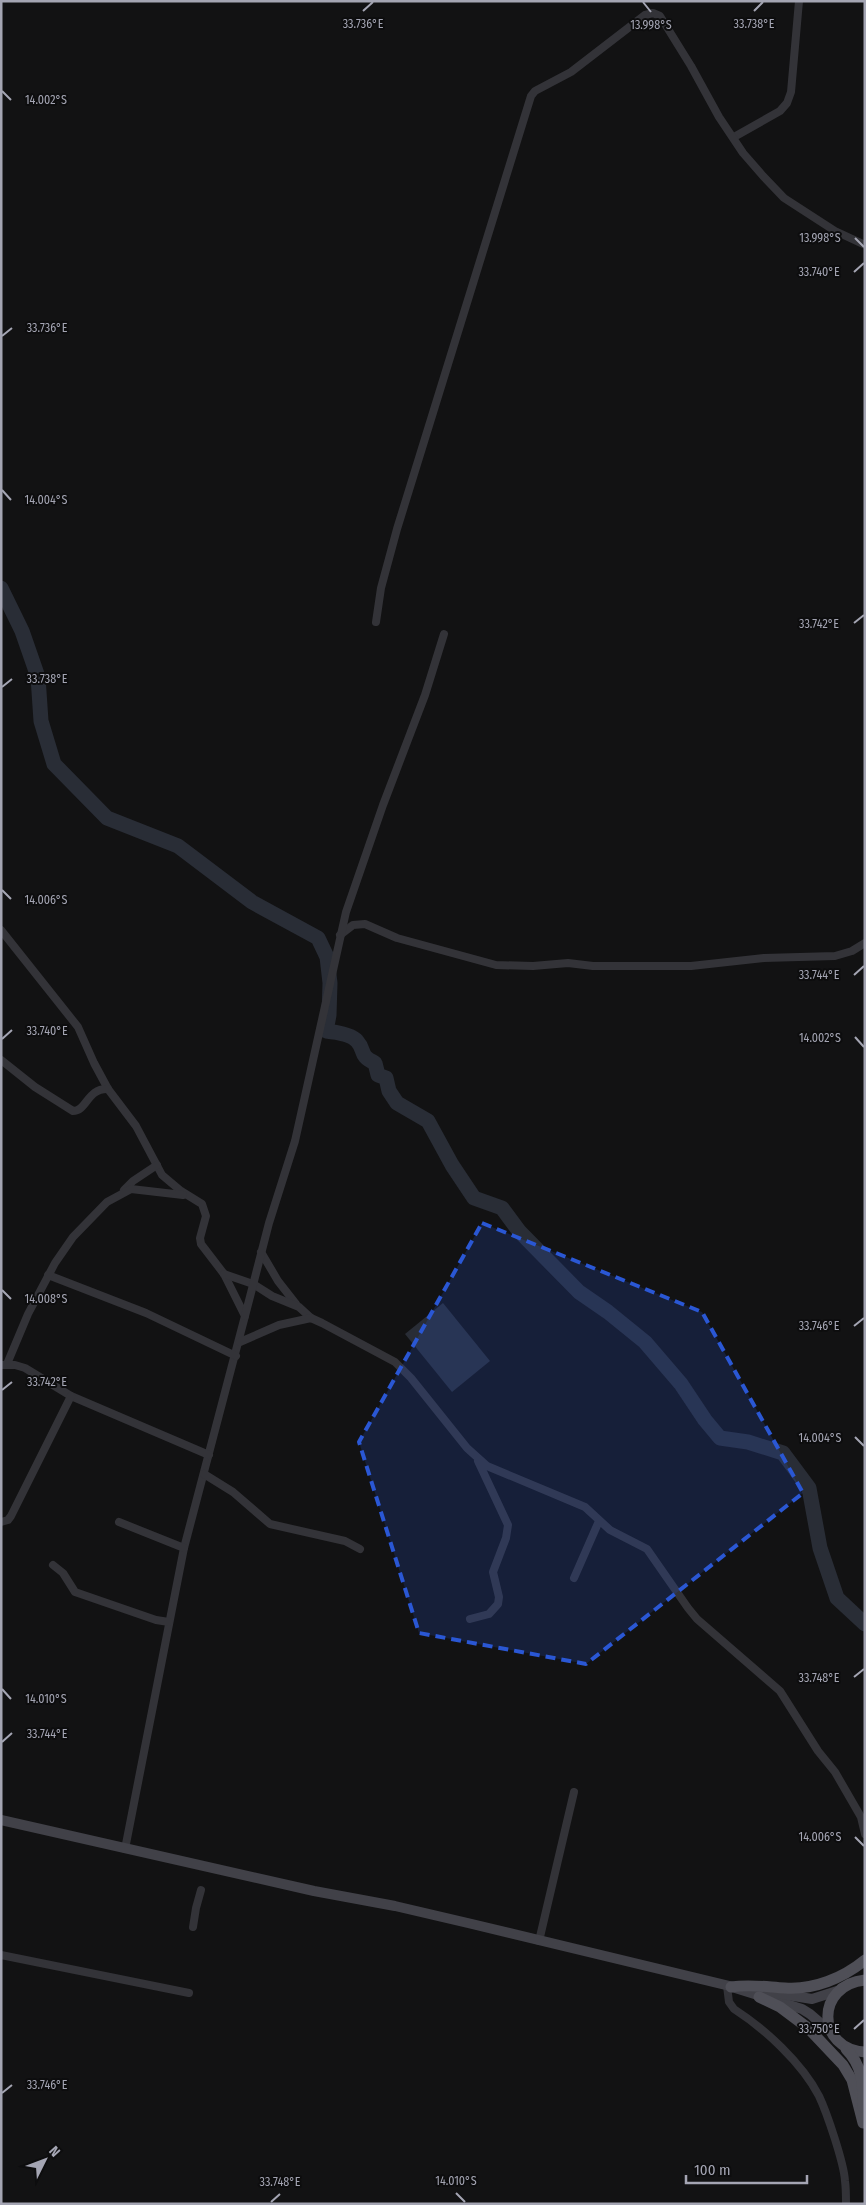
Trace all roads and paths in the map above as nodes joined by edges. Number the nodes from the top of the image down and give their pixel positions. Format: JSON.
{"nodes":[{"id":1,"x":799,"y":1,"type":"edge"},
{"id":2,"x":734,"y":137,"type":"junction"},
{"id":3,"x":865,"y":245,"type":"edge"},
{"id":4,"x":376,"y":622,"type":"dead end"},
{"id":5,"x":444,"y":634,"type":"dead end"},
{"id":6,"x":1,"y":930,"type":"edge"},
{"id":7,"x":340,"y":935,"type":"junction"},
{"id":8,"x":865,"y":943,"type":"edge"},
{"id":9,"x":1,"y":1060,"type":"edge"},
{"id":10,"x":108,"y":1089,"type":"junction"},
{"id":11,"x":157,"y":1165,"type":"junction"},
{"id":12,"x":121,"y":1193,"type":"junction"},
{"id":13,"x":190,"y":1196,"type":"junction"},
{"id":14,"x":261,"y":1252,"type":"junction"},
{"id":15,"x":224,"y":1274,"type":"junction"},
{"id":16,"x":48,"y":1275,"type":"junction"},
{"id":17,"x":253,"y":1284,"type":"junction"},
{"id":18,"x":299,"y":1307,"type":"junction"},
{"id":19,"x":245,"y":1316,"type":"junction"},
{"id":20,"x":312,"y":1318,"type":"junction"},
{"id":21,"x":240,"y":1342,"type":"junction"},
{"id":22,"x":236,"y":1356,"type":"junction"},
{"id":23,"x":4,"y":1365,"type":"edge"},
{"id":24,"x":71,"y":1396,"type":"junction"},
{"id":25,"x":209,"y":1455,"type":"junction"},
{"id":26,"x":477,"y":1459,"type":"junction"},
{"id":27,"x":204,"y":1474,"type":"junction"},
{"id":28,"x":599,"y":1521,"type":"junction"},
{"id":29,"x":1,"y":1522,"type":"edge"},
{"id":30,"x":119,"y":1522,"type":"dead end"},
{"id":31,"x":184,"y":1548,"type":"junction"},
{"id":32,"x":360,"y":1549,"type":"dead end"},
{"id":33,"x":52,"y":1565,"type":"dead end"},
{"id":34,"x":574,"y":1578,"type":"dead end"},
{"id":35,"x":470,"y":1619,"type":"dead end"},
{"id":36,"x":169,"y":1622,"type":"junction"},
{"id":37,"x":574,"y":1792,"type":"dead end"},
{"id":38,"x":1,"y":1820,"type":"edge"},
{"id":39,"x":865,"y":1834,"type":"edge"},
{"id":40,"x":125,"y":1849,"type":"junction"},
{"id":41,"x":201,"y":1890,"type":"dead end"},
{"id":42,"x":193,"y":1927,"type":"dead end"},
{"id":43,"x":539,"y":1941,"type":"junction"},
{"id":44,"x":1,"y":1955,"type":"edge"},
{"id":45,"x":865,"y":1960,"type":"edge"},
{"id":46,"x":861,"y":1979,"type":"edge"},
{"id":47,"x":729,"y":1986,"type":"junction"},
{"id":48,"x":837,"y":1992,"type":"junction"},
{"id":49,"x":189,"y":1993,"type":"dead end"},
{"id":50,"x":759,"y":1997,"type":"junction"},
{"id":51,"x":831,"y":2032,"type":"junction"},
{"id":52,"x":843,"y":2046,"type":"junction"},
{"id":53,"x":865,"y":2052,"type":"edge"},
{"id":54,"x":864,"y":2126,"type":"edge"},
{"id":55,"x":846,"y":2204,"type":"edge"}],
"edges":[{"from":1,"to":2,"type":"street"},
{"from":2,"to":3,"type":"street"},
{"from":2,"to":4,"type":"street"},
{"from":5,"to":7,"type":"street"},
{"from":6,"to":10,"type":"street"},
{"from":7,"to":8,"type":"street"},
{"from":7,"to":14,"type":"street"},
{"from":9,"to":10,"type":"street"},
{"from":10,"to":11,"type":"street"},
{"from":11,"to":12,"type":"street"},
{"from":11,"to":13,"type":"street"},
{"from":12,"to":13,"type":"street"},
{"from":12,"to":16,"type":"street"},
{"from":13,"to":15,"type":"street"},
{"from":14,"to":17,"type":"street"},
{"from":14,"to":18,"type":"street"},
{"from":15,"to":17,"type":"street"},
{"from":15,"to":19,"type":"street"},
{"from":16,"to":22,"type":"street"},
{"from":16,"to":23,"type":"street"},
{"from":17,"to":18,"type":"street"},
{"from":17,"to":19,"type":"street"},
{"from":18,"to":20,"type":"street"},
{"from":19,"to":21,"type":"street"},
{"from":20,"to":21,"type":"street"},
{"from":20,"to":26,"type":"street"},
{"from":21,"to":22,"type":"street"},
{"from":22,"to":25,"type":"street"},
{"from":23,"to":24,"type":"street"},
{"from":24,"to":25,"type":"street"},
{"from":24,"to":29,"type":"street"},
{"from":25,"to":27,"type":"street"},
{"from":26,"to":28,"type":"street"},
{"from":26,"to":35,"type":"street"},
{"from":27,"to":31,"type":"street"},
{"from":27,"to":32,"type":"street"},
{"from":28,"to":34,"type":"street"},
{"from":28,"to":39,"type":"street"},
{"from":30,"to":31,"type":"street"},
{"from":31,"to":36,"type":"street"},
{"from":33,"to":36,"type":"street"},
{"from":36,"to":40,"type":"street"},
{"from":37,"to":43,"type":"street"},
{"from":38,"to":40,"type":"main road"},
{"from":40,"to":43,"type":"main road"},
{"from":41,"to":42,"type":"street"},
{"from":43,"to":47,"type":"main road"},
{"from":44,"to":49,"type":"street"},
{"from":45,"to":47,"type":"main road"},
{"from":46,"to":48,"type":"main road"},
{"from":47,"to":48,"type":"main road"},
{"from":47,"to":50,"type":"main road"},
{"from":47,"to":55,"type":"street"},
{"from":48,"to":51,"type":"main road"},
{"from":50,"to":51,"type":"main road"},
{"from":50,"to":54,"type":"main road"},
{"from":51,"to":52,"type":"main road"},
{"from":52,"to":53,"type":"main road"},
{"from":52,"to":54,"type":"main road"}]}
